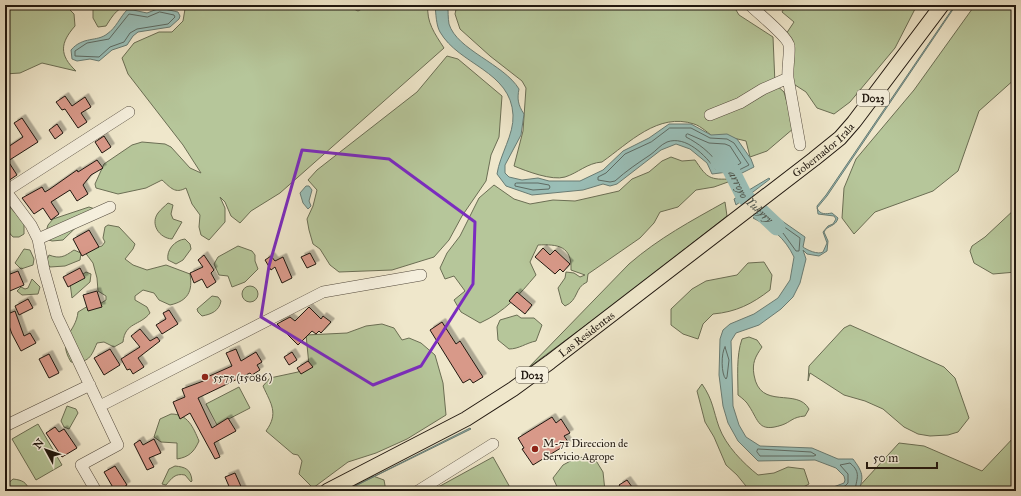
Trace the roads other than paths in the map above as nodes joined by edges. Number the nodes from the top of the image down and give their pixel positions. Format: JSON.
{"nodes":[{"id":1,"x":750,"y":5,"type":"edge"},
{"id":2,"x":942,"y":5,"type":"edge"},
{"id":3,"x":788,"y":78,"type":"junction"},
{"id":4,"x":129,"y":112,"type":"dead end"},
{"id":5,"x":710,"y":115,"type":"dead end"},
{"id":6,"x":800,"y":145,"type":"dead end"},
{"id":7,"x":789,"y":178,"type":"joint"},
{"id":8,"x":7,"y":197,"type":"edge"},
{"id":9,"x":110,"y":206,"type":"dead end"},
{"id":10,"x":38,"y":239,"type":"junction"},
{"id":11,"x":421,"y":275,"type":"dead end"},
{"id":12,"x":90,"y":385,"type":"junction"},
{"id":13,"x":100,"y":406,"type":"junction"},
{"id":14,"x":5,"y":426,"type":"edge"},
{"id":15,"x":493,"y":444,"type":"dead end"},
{"id":16,"x":96,"y":491,"type":"edge"},
{"id":17,"x":327,"y":491,"type":"edge"},
{"id":18,"x":418,"y":491,"type":"edge"}],
"edges":[{"from":1,"to":3,"type":"street"},
{"from":2,"to":7,"type":"main road","name":"Gobernador Irala","number":"D023"},
{"from":3,"to":5,"type":"street"},
{"from":3,"to":6,"type":"street"},
{"from":4,"to":8,"type":"street"},
{"from":7,"to":17,"type":"main road","name":"Las Residentas","number":"D023"},
{"from":8,"to":10,"type":"street"},
{"from":9,"to":10,"type":"street"},
{"from":10,"to":12,"type":"street"},
{"from":11,"to":13,"type":"street"},
{"from":12,"to":13,"type":"street"},
{"from":12,"to":14,"type":"street"},
{"from":13,"to":16,"type":"street"},
{"from":15,"to":18,"type":"street"}]}
